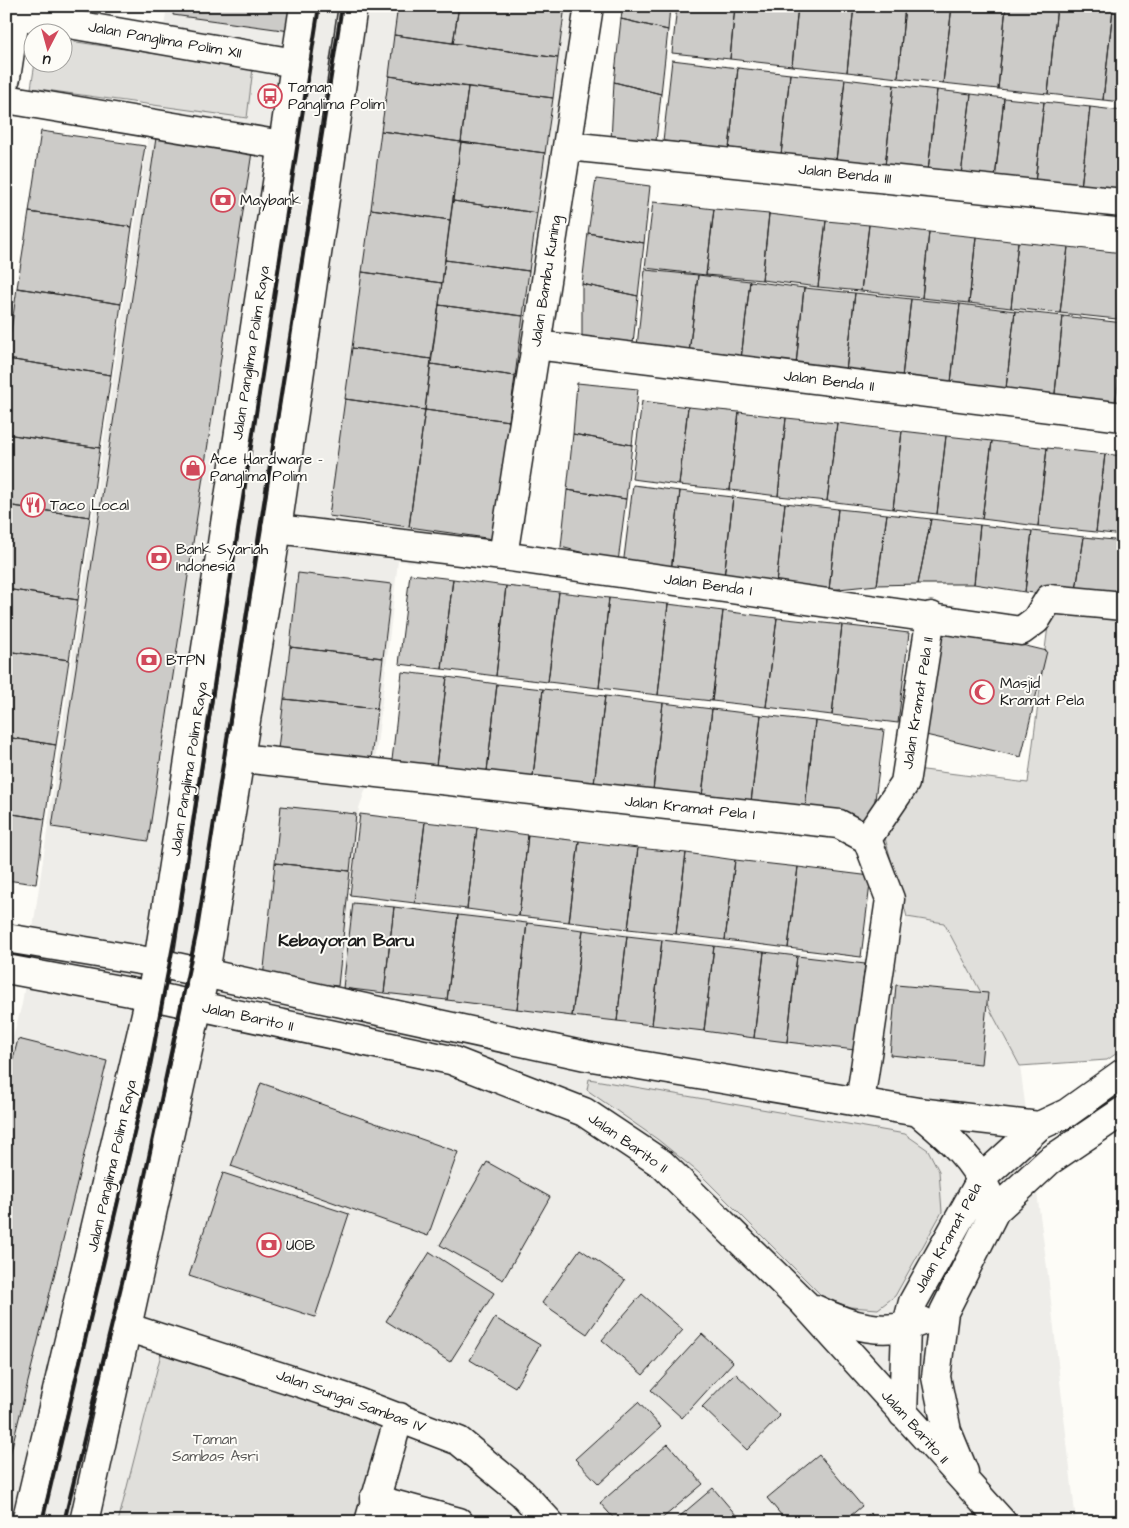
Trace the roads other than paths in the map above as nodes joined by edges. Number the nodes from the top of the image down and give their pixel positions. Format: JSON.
{"nodes":[{"id":1,"x":304,"y":6,"type":"edge"},
{"id":2,"x":353,"y":6,"type":"edge"},
{"id":3,"x":590,"y":6,"type":"edge"},
{"id":4,"x":13,"y":11,"type":"edge"},
{"id":5,"x":295,"y":63,"type":"junction"},
{"id":6,"x":6,"y":78,"type":"edge"},
{"id":7,"x":6,"y":99,"type":"edge"},
{"id":8,"x":282,"y":145,"type":"junction"},
{"id":9,"x":568,"y":146,"type":"junction"},
{"id":10,"x":1123,"y":203,"type":"edge"},
{"id":11,"x":536,"y":345,"type":"junction"},
{"id":12,"x":1123,"y":417,"type":"edge"},
{"id":13,"x":277,"y":529,"type":"junction"},
{"id":14,"x":503,"y":556,"type":"junction"},
{"id":15,"x":1123,"y":606,"type":"edge"},
{"id":16,"x":931,"y":616,"type":"junction"},
{"id":17,"x":241,"y":758,"type":"junction"},
{"id":18,"x":867,"y":839,"type":"junction"},
{"id":19,"x":6,"y":938,"type":"edge"},
{"id":20,"x":158,"y":963,"type":"junction"},
{"id":21,"x":6,"y":969,"type":"edge"},
{"id":22,"x":205,"y":973,"type":"junction"},
{"id":23,"x":152,"y":996,"type":"junction"},
{"id":24,"x":198,"y":1006,"type":"junction"},
{"id":25,"x":1123,"y":1073,"type":"edge"},
{"id":26,"x":860,"y":1102,"type":"junction"},
{"id":27,"x":1123,"y":1111,"type":"edge"},
{"id":28,"x":918,"y":1112,"type":"junction"},
{"id":29,"x":1039,"y":1126,"type":"junction"},
{"id":30,"x":982,"y":1178,"type":"junction"},
{"id":31,"x":995,"y":1211,"type":"junction"},
{"id":32,"x":804,"y":1303,"type":"junction"},
{"id":33,"x":944,"y":1312,"type":"junction"},
{"id":34,"x":126,"y":1327,"type":"junction"},
{"id":35,"x":906,"y":1328,"type":"junction"},
{"id":36,"x":903,"y":1414,"type":"junction"},
{"id":37,"x":399,"y":1417,"type":"junction"},
{"id":38,"x":972,"y":1490,"type":"junction"},
{"id":39,"x":371,"y":1511,"type":"edge"},
{"id":40,"x":26,"y":1522,"type":"edge"},
{"id":41,"x":84,"y":1522,"type":"edge"},
{"id":42,"x":459,"y":1522,"type":"edge"},
{"id":43,"x":549,"y":1522,"type":"edge"},
{"id":44,"x":1002,"y":1522,"type":"edge"}],
"edges":[{"from":1,"to":5,"type":"street","name":"Jalan Panglima Polim Raya"},
{"from":2,"to":13,"type":"street"},
{"from":3,"to":9,"type":"street","name":"Jalan Bambu Kuning"},
{"from":4,"to":5,"type":"street","name":"Jalan Panglima Polim XII"},
{"from":4,"to":6,"type":"street"},
{"from":5,"to":8,"type":"street","name":"Jalan Panglima Polim Raya"},
{"from":7,"to":8,"type":"street"},
{"from":8,"to":20,"type":"street","name":"Jalan Panglima Polim Raya"},
{"from":9,"to":10,"type":"street","name":"Jalan Benda III"},
{"from":9,"to":11,"type":"street","name":"Jalan Bambu Kuning"},
{"from":11,"to":12,"type":"street","name":"Jalan Benda II"},
{"from":11,"to":14,"type":"street","name":"Jalan Bambu Kuning"},
{"from":13,"to":14,"type":"street","name":"Jalan Benda I"},
{"from":13,"to":17,"type":"street"},
{"from":14,"to":16,"type":"street","name":"Jalan Benda I"},
{"from":15,"to":16,"type":"street","name":"Jalan Benda I"},
{"from":16,"to":18,"type":"street","name":"Jalan Kramat Pela II"},
{"from":17,"to":18,"type":"street","name":"Jalan Kramat Pela I"},
{"from":17,"to":22,"type":"street"},
{"from":18,"to":26,"type":"street"},
{"from":19,"to":20,"type":"street"},
{"from":20,"to":22,"type":"street"},
{"from":20,"to":23,"type":"street","name":"Jalan Panglima Polim Raya"},
{"from":21,"to":23,"type":"street","name":"Jalan Barito II"},
{"from":22,"to":24,"type":"street"},
{"from":22,"to":26,"type":"street"},
{"from":23,"to":24,"type":"street","name":"Jalan Barito II"},
{"from":23,"to":40,"type":"street","name":"Jalan Panglima Polim Raya"},
{"from":24,"to":32,"type":"street","name":"Jalan Barito II"},
{"from":24,"to":34,"type":"street"},
{"from":25,"to":29,"type":"street","name":"Jalan Kramat Pela"},
{"from":26,"to":28,"type":"street"},
{"from":27,"to":31,"type":"street","name":"Jalan Kramat Pela"},
{"from":28,"to":29,"type":"street"},
{"from":28,"to":30,"type":"street"},
{"from":29,"to":30,"type":"street","name":"Jalan Kramat Pela"},
{"from":30,"to":31,"type":"street"},
{"from":30,"to":35,"type":"street","name":"Jalan Kramat Pela"},
{"from":31,"to":33,"type":"street","name":"Jalan Kramat Pela"},
{"from":32,"to":35,"type":"street"},
{"from":32,"to":36,"type":"street","name":"Jalan Barito II"},
{"from":33,"to":35,"type":"street"},
{"from":33,"to":38,"type":"street","name":"Jalan Kramat Pela"},
{"from":34,"to":37,"type":"street","name":"Jalan Sungai Sambas IV"},
{"from":34,"to":41,"type":"street"},
{"from":35,"to":36,"type":"street","name":"Jalan Kramat Pela"},
{"from":36,"to":38,"type":"street","name":"Jalan Barito II"},
{"from":37,"to":39,"type":"street"},
{"from":37,"to":43,"type":"street","name":"Jalan Sungai Sambas IV"},
{"from":38,"to":44,"type":"street","name":"Jalan Barito II"},
{"from":39,"to":42,"type":"street"}]}
